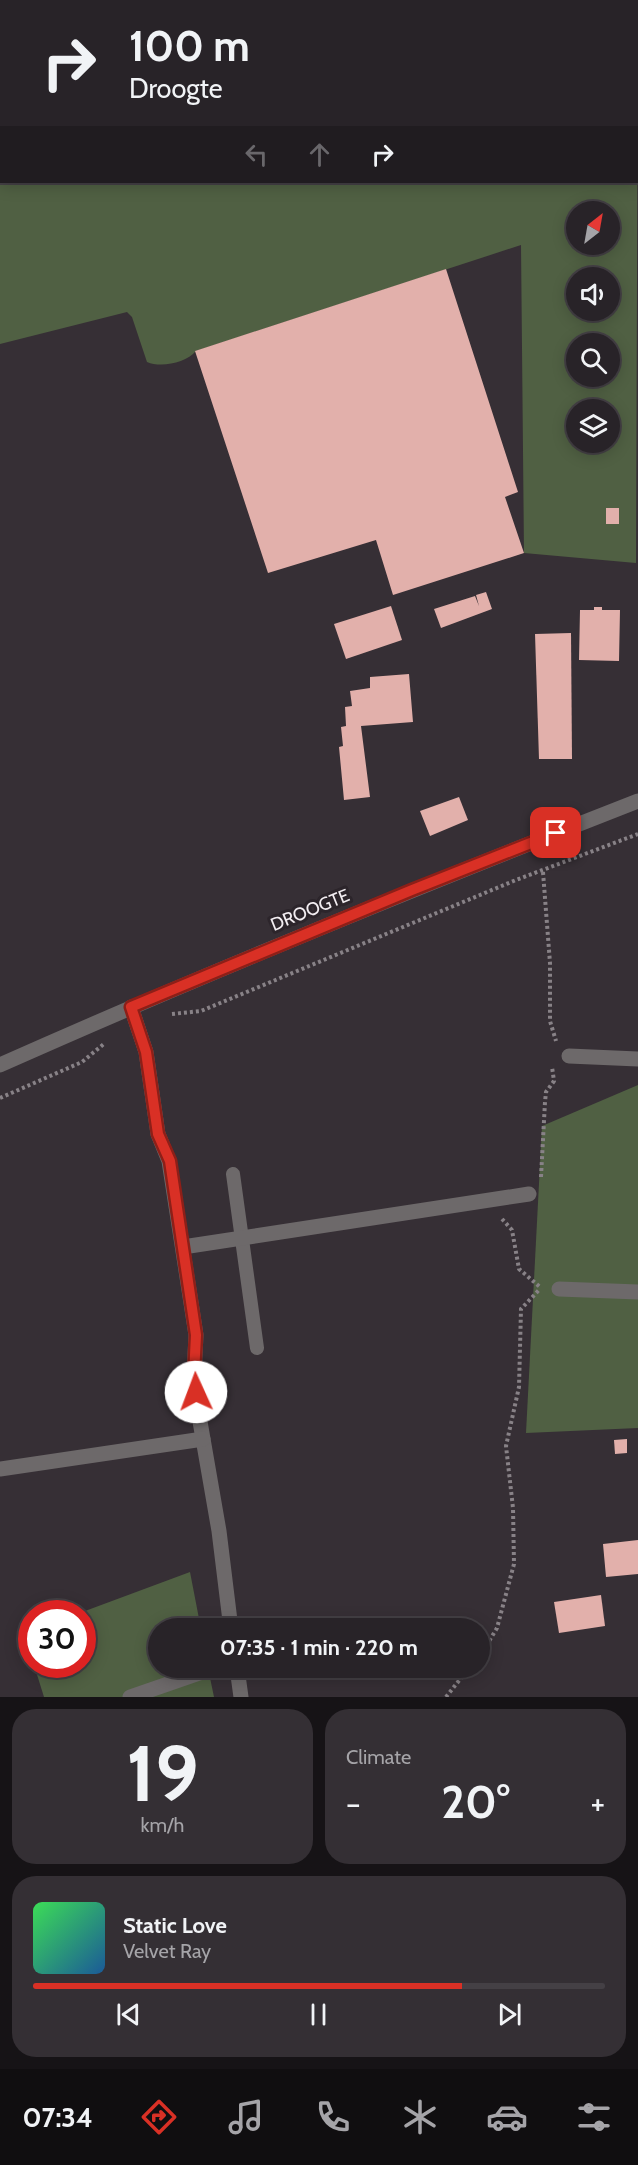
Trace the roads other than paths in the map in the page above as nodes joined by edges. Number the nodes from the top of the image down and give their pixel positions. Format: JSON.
{"nodes":[{"id":1,"x":638,"y":801,"type":"edge"},
{"id":2,"x":131,"y":1007,"type":"junction"},
{"id":3,"x":564,"y":1051,"type":"road end"},
{"id":4,"x":638,"y":1059,"type":"edge"},
{"id":5,"x":0,"y":1065,"type":"edge"},
{"id":6,"x":233,"y":1174,"type":"dead end"},
{"id":7,"x":529,"y":1194,"type":"road end"},
{"id":8,"x":242,"y":1238,"type":"junction"},
{"id":9,"x":183,"y":1247,"type":"junction"},
{"id":10,"x":559,"y":1289,"type":"road end"},
{"id":11,"x":638,"y":1292,"type":"edge"},
{"id":12,"x":257,"y":1348,"type":"dead end"},
{"id":13,"x":202,"y":1439,"type":"junction"},
{"id":14,"x":0,"y":1469,"type":"edge"},
{"id":15,"x":230,"y":1618,"type":"edge"},
{"id":16,"x":185,"y":1678,"type":"edge"},
{"id":17,"x":238,"y":1678,"type":"edge"},
{"id":18,"x":130,"y":1697,"type":"edge"},
{"id":19,"x":241,"y":1697,"type":"edge"}],
"edges":[{"from":1,"to":2,"type":"street","name":"DROOGTE"},
{"from":2,"to":5,"type":"street","name":"DROOGTE"},
{"from":2,"to":9,"type":"street"},
{"from":3,"to":4,"type":"street"},
{"from":6,"to":8,"type":"lane"},
{"from":7,"to":8,"type":"street"},
{"from":8,"to":9,"type":"street"},
{"from":8,"to":12,"type":"lane"},
{"from":9,"to":13,"type":"street"},
{"from":10,"to":11,"type":"street"},
{"from":13,"to":14,"type":"street"},
{"from":13,"to":15,"type":"street"},
{"from":16,"to":18,"type":"street"},
{"from":17,"to":19,"type":"street"}]}
